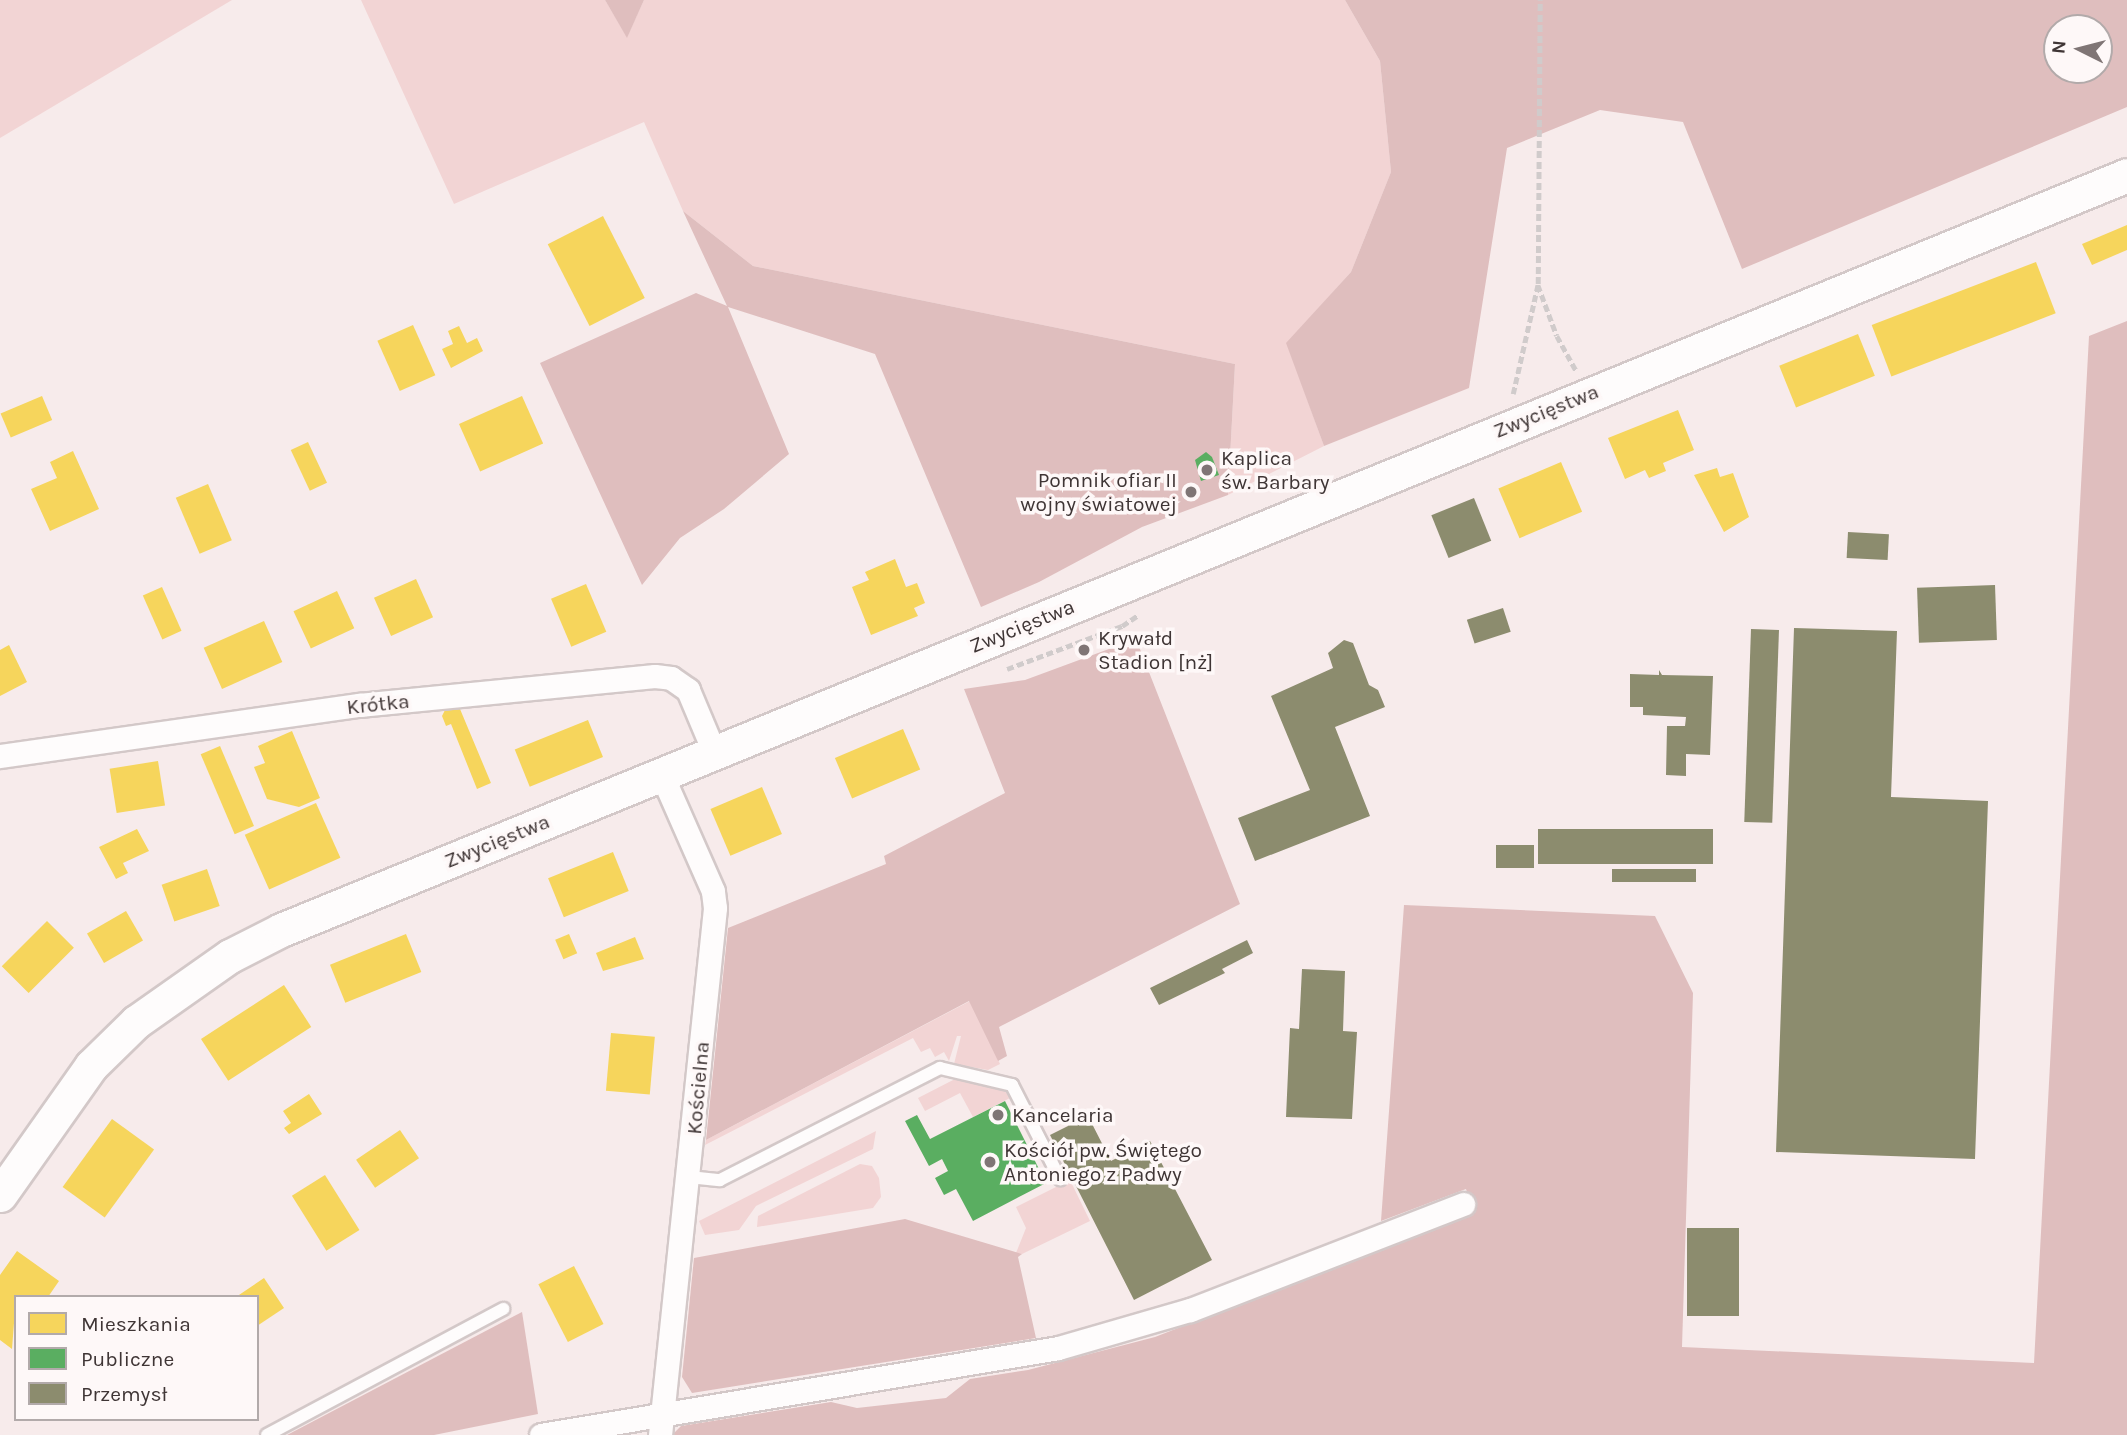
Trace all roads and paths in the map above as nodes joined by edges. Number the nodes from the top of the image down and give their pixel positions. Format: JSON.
{"nodes":[{"id":1,"x":1540,"y":0,"type":"edge"},
{"id":2,"x":2127,"y":175,"type":"edge"},
{"id":3,"x":1538,"y":284,"type":"junction"},
{"id":4,"x":1590,"y":393,"type":"junction"},
{"id":5,"x":1508,"y":426,"type":"junction"},
{"id":6,"x":714,"y":752,"type":"junction"},
{"id":7,"x":0,"y":756,"type":"edge"},
{"id":8,"x":661,"y":773,"type":"junction"},
{"id":9,"x":689,"y":1177,"type":"junction"},
{"id":10,"x":1060,"y":1179,"type":"dead end"},
{"id":11,"x":0,"y":1195,"type":"edge"},
{"id":12,"x":1463,"y":1204,"type":"dead end"},
{"id":13,"x":503,"y":1309,"type":"dead end"},
{"id":14,"x":661,"y":1424,"type":"edge"},
{"id":15,"x":267,"y":1435,"type":"edge"},
{"id":16,"x":541,"y":1435,"type":"edge"}],
"edges":[{"from":1,"to":3,"type":"path"},
{"from":2,"to":4,"type":"main road","name":"Zwycięstwa"},
{"from":3,"to":4,"type":"path"},
{"from":3,"to":5,"type":"path"},
{"from":4,"to":5,"type":"main road","name":"Zwycięstwa"},
{"from":5,"to":6,"type":"main road","name":"Zwycięstwa"},
{"from":6,"to":7,"type":"street","name":"Krótka"},
{"from":6,"to":8,"type":"main road","name":"Zwycięstwa"},
{"from":8,"to":9,"type":"street","name":"Kościelna"},
{"from":8,"to":11,"type":"main road","name":"Zwycięstwa"},
{"from":9,"to":10,"type":"lane"},
{"from":9,"to":14,"type":"street","name":"Kościelna"},
{"from":12,"to":14,"type":"street"},
{"from":13,"to":15,"type":"lane"},
{"from":14,"to":16,"type":"street"}]}
